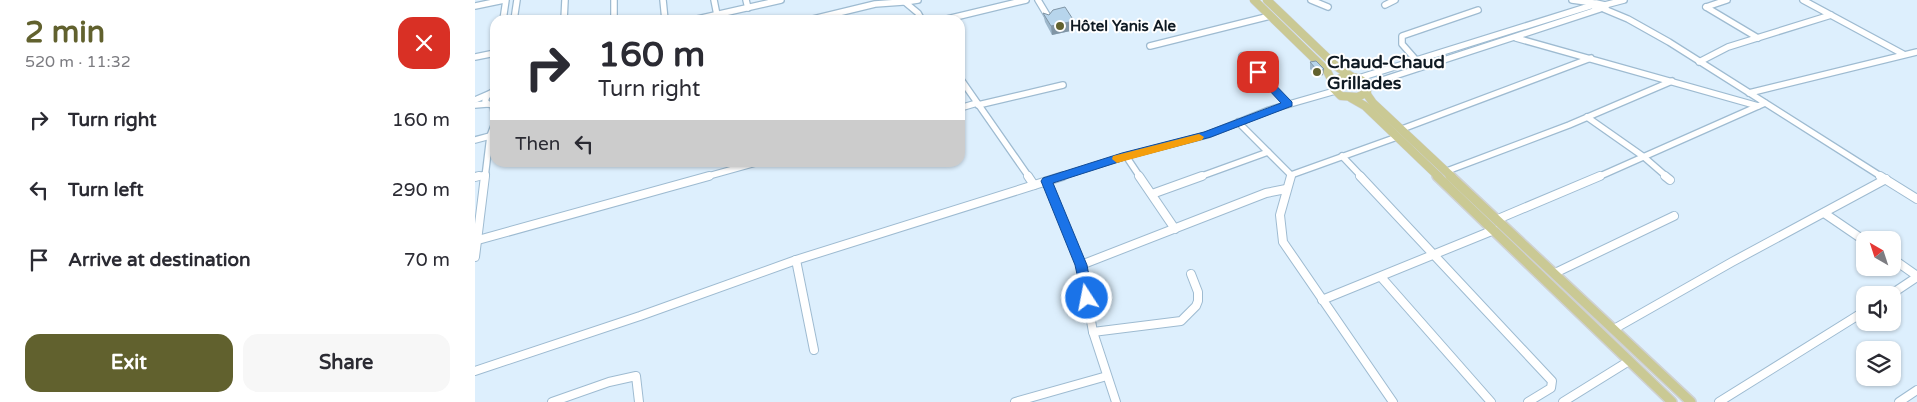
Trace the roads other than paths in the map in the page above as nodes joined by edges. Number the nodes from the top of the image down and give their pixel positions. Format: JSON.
{"nodes":[{"id":1,"x":505,"y":0,"type":"edge"},
{"id":2,"x":517,"y":0,"type":"edge"},
{"id":3,"x":565,"y":0,"type":"edge"},
{"id":4,"x":614,"y":0,"type":"edge"},
{"id":5,"x":663,"y":0,"type":"edge"},
{"id":6,"x":714,"y":0,"type":"edge"},
{"id":7,"x":746,"y":0,"type":"edge"},
{"id":8,"x":781,"y":0,"type":"edge"},
{"id":9,"x":884,"y":0,"type":"edge"},
{"id":10,"x":919,"y":0,"type":"edge"},
{"id":11,"x":1026,"y":0,"type":"edge"},
{"id":12,"x":1038,"y":0,"type":"edge"},
{"id":13,"x":1254,"y":0,"type":"edge"},
{"id":14,"x":1267,"y":0,"type":"edge"},
{"id":15,"x":1311,"y":0,"type":"edge"},
{"id":16,"x":1395,"y":0,"type":"edge"},
{"id":17,"x":1572,"y":0,"type":"edge"},
{"id":18,"x":1624,"y":0,"type":"edge"},
{"id":19,"x":1727,"y":0,"type":"edge"},
{"id":20,"x":1803,"y":0,"type":"edge"},
{"id":21,"x":902,"y":2,"type":"edge"},
{"id":22,"x":875,"y":4,"type":"junction"},
{"id":23,"x":1385,"y":4,"type":"dead end"},
{"id":24,"x":1593,"y":4,"type":"junction"},
{"id":25,"x":475,"y":6,"type":"edge"},
{"id":26,"x":1328,"y":7,"type":"dead end"},
{"id":27,"x":748,"y":8,"type":"junction"},
{"id":28,"x":1603,"y":8,"type":"junction"},
{"id":29,"x":1478,"y":10,"type":"dead end"},
{"id":30,"x":918,"y":13,"type":"joint"},
{"id":31,"x":504,"y":15,"type":"edge"},
{"id":32,"x":515,"y":15,"type":"edge"},
{"id":33,"x":564,"y":15,"type":"edge"},
{"id":34,"x":614,"y":15,"type":"edge"},
{"id":35,"x":664,"y":15,"type":"edge"},
{"id":36,"x":717,"y":15,"type":"edge"},
{"id":37,"x":724,"y":15,"type":"edge"},
{"id":38,"x":830,"y":15,"type":"edge"},
{"id":39,"x":964,"y":15,"type":"edge"},
{"id":40,"x":1831,"y":15,"type":"junction"},
{"id":41,"x":1270,"y":16,"type":"junction"},
{"id":42,"x":1050,"y":20,"type":"edge"},
{"id":43,"x":1516,"y":38,"type":"junction"},
{"id":44,"x":1758,"y":38,"type":"junction"},
{"id":45,"x":1150,"y":46,"type":"dead end"},
{"id":46,"x":1917,"y":52,"type":"edge"},
{"id":47,"x":490,"y":54,"type":"edge"},
{"id":48,"x":1903,"y":54,"type":"junction"},
{"id":49,"x":1242,"y":56,"type":"dead end"},
{"id":50,"x":475,"y":57,"type":"edge"},
{"id":51,"x":1591,"y":58,"type":"junction"},
{"id":52,"x":1416,"y":60,"type":"junction"},
{"id":53,"x":1699,"y":62,"type":"junction"},
{"id":54,"x":1355,"y":77,"type":"junction"},
{"id":55,"x":1673,"y":81,"type":"junction"},
{"id":56,"x":965,"y":85,"type":"edge"},
{"id":57,"x":1063,"y":85,"type":"dead end"},
{"id":58,"x":1334,"y":87,"type":"junction"},
{"id":59,"x":1367,"y":89,"type":"junction"},
{"id":60,"x":490,"y":93,"type":"edge"},
{"id":61,"x":1749,"y":93,"type":"junction"},
{"id":62,"x":490,"y":94,"type":"edge"},
{"id":63,"x":1351,"y":98,"type":"junction"},
{"id":64,"x":475,"y":100,"type":"edge"},
{"id":65,"x":490,"y":103,"type":"edge"},
{"id":66,"x":978,"y":104,"type":"junction"},
{"id":67,"x":1288,"y":104,"type":"junction"},
{"id":68,"x":1762,"y":104,"type":"junction"},
{"id":69,"x":475,"y":105,"type":"edge"},
{"id":70,"x":490,"y":105,"type":"edge"},
{"id":71,"x":965,"y":107,"type":"edge"},
{"id":72,"x":1587,"y":118,"type":"junction"},
{"id":73,"x":1238,"y":122,"type":"junction"},
{"id":74,"x":1400,"y":133,"type":"junction"},
{"id":75,"x":490,"y":136,"type":"joint"},
{"id":76,"x":475,"y":140,"type":"edge"},
{"id":77,"x":1269,"y":152,"type":"junction"},
{"id":78,"x":1126,"y":156,"type":"junction"},
{"id":79,"x":1342,"y":156,"type":"junction"},
{"id":80,"x":1643,"y":157,"type":"junction"},
{"id":81,"x":741,"y":167,"type":"edge"},
{"id":82,"x":1447,"y":171,"type":"junction"},
{"id":83,"x":485,"y":174,"type":"junction"},
{"id":84,"x":1291,"y":175,"type":"junction"},
{"id":85,"x":475,"y":177,"type":"edge"},
{"id":86,"x":1886,"y":179,"type":"junction"},
{"id":87,"x":1670,"y":180,"type":"dead end"},
{"id":88,"x":1047,"y":181,"type":"junction"},
{"id":89,"x":1034,"y":185,"type":"junction"},
{"id":90,"x":1286,"y":189,"type":"junction"},
{"id":91,"x":1152,"y":194,"type":"junction"},
{"id":92,"x":1917,"y":199,"type":"edge"},
{"id":93,"x":1824,"y":213,"type":"junction"},
{"id":94,"x":1674,"y":216,"type":"dead end"},
{"id":95,"x":1498,"y":219,"type":"junction"},
{"id":96,"x":1175,"y":229,"type":"junction"},
{"id":97,"x":1494,"y":230,"type":"junction"},
{"id":98,"x":1856,"y":234,"type":"edge"},
{"id":99,"x":478,"y":240,"type":"junction"},
{"id":100,"x":475,"y":252,"type":"edge"},
{"id":101,"x":1435,"y":255,"type":"junction"},
{"id":102,"x":796,"y":260,"type":"junction"},
{"id":103,"x":1081,"y":265,"type":"junction"},
{"id":104,"x":1901,"y":265,"type":"edge"},
{"id":105,"x":1555,"y":273,"type":"junction"},
{"id":106,"x":1191,"y":274,"type":"dead end"},
{"id":107,"x":1381,"y":277,"type":"junction"},
{"id":108,"x":1917,"y":277,"type":"edge"},
{"id":109,"x":1901,"y":288,"type":"edge"},
{"id":110,"x":1322,"y":300,"type":"junction"},
{"id":111,"x":1856,"y":317,"type":"edge"},
{"id":112,"x":1614,"y":329,"type":"junction"},
{"id":113,"x":1093,"y":332,"type":"junction"},
{"id":114,"x":815,"y":350,"type":"dead end"},
{"id":115,"x":1629,"y":361,"type":"junction"},
{"id":116,"x":475,"y":371,"type":"edge"},
{"id":117,"x":1107,"y":376,"type":"junction"},
{"id":118,"x":1917,"y":390,"type":"edge"},
{"id":119,"x":1567,"y":401,"type":"edge"},
{"id":120,"x":552,"y":402,"type":"edge"},
{"id":121,"x":639,"y":402,"type":"edge"},
{"id":122,"x":1015,"y":402,"type":"edge"},
{"id":123,"x":1116,"y":402,"type":"edge"},
{"id":124,"x":1393,"y":402,"type":"edge"},
{"id":125,"x":1491,"y":402,"type":"edge"},
{"id":126,"x":1528,"y":402,"type":"edge"},
{"id":127,"x":1672,"y":402,"type":"edge"},
{"id":128,"x":1691,"y":402,"type":"edge"},
{"id":129,"x":1719,"y":402,"type":"edge"},
{"id":130,"x":1899,"y":402,"type":"edge"}],
"edges":[{"from":1,"to":25,"type":"street"},
{"from":1,"to":31,"type":"street"},
{"from":2,"to":32,"type":"street"},
{"from":3,"to":33,"type":"street"},
{"from":4,"to":34,"type":"street"},
{"from":5,"to":35,"type":"street"},
{"from":6,"to":36,"type":"street"},
{"from":7,"to":27,"type":"street"},
{"from":8,"to":27,"type":"street"},
{"from":9,"to":22,"type":"street"},
{"from":10,"to":21,"type":"street"},
{"from":10,"to":30,"type":"street"},
{"from":11,"to":39,"type":"street"},
{"from":12,"to":42,"type":"street"},
{"from":13,"to":41,"type":"main road"},
{"from":14,"to":54,"type":"main road"},
{"from":15,"to":26,"type":"street"},
{"from":16,"to":23,"type":"street"},
{"from":17,"to":24,"type":"street"},
{"from":18,"to":28,"type":"street"},
{"from":19,"to":44,"type":"street"},
{"from":20,"to":40,"type":"street"},
{"from":21,"to":22,"type":"street"},
{"from":21,"to":30,"type":"street"},
{"from":22,"to":38,"type":"street"},
{"from":24,"to":28,"type":"street"},
{"from":24,"to":52,"type":"street"},
{"from":27,"to":37,"type":"street"},
{"from":28,"to":43,"type":"street"},
{"from":28,"to":53,"type":"street"},
{"from":29,"to":52,"type":"street"},
{"from":40,"to":44,"type":"street"},
{"from":40,"to":48,"type":"street"},
{"from":41,"to":45,"type":"street"},
{"from":41,"to":58,"type":"main road"},
{"from":43,"to":51,"type":"street"},
{"from":43,"to":59,"type":"street"},
{"from":44,"to":53,"type":"street"},
{"from":46,"to":48,"type":"street"},
{"from":47,"to":50,"type":"street"},
{"from":48,"to":61,"type":"street"},
{"from":49,"to":67,"type":"street"},
{"from":51,"to":55,"type":"street"},
{"from":51,"to":74,"type":"street"},
{"from":52,"to":54,"type":"street"},
{"from":53,"to":61,"type":"street"},
{"from":54,"to":58,"type":"main road"},
{"from":54,"to":59,"type":"main road"},
{"from":55,"to":68,"type":"street"},
{"from":55,"to":72,"type":"street"},
{"from":56,"to":66,"type":"street"},
{"from":57,"to":66,"type":"street"},
{"from":58,"to":63,"type":"main road"},
{"from":58,"to":67,"type":"street"},
{"from":59,"to":63,"type":"main road"},
{"from":59,"to":74,"type":"main road"},
{"from":60,"to":64,"type":"street"},
{"from":61,"to":68,"type":"street"},
{"from":62,"to":65,"type":"street"},
{"from":63,"to":74,"type":"main road"},
{"from":66,"to":71,"type":"street"},
{"from":66,"to":89,"type":"street"},
{"from":67,"to":73,"type":"street"},
{"from":68,"to":80,"type":"street"},
{"from":68,"to":86,"type":"street"},
{"from":69,"to":70,"type":"street"},
{"from":72,"to":80,"type":"street"},
{"from":72,"to":82,"type":"street"},
{"from":73,"to":77,"type":"street"},
{"from":73,"to":78,"type":"street"},
{"from":74,"to":79,"type":"street"},
{"from":74,"to":82,"type":"main road"},
{"from":74,"to":97,"type":"main road"},
{"from":75,"to":76,"type":"street"},
{"from":75,"to":83,"type":"street"},
{"from":77,"to":84,"type":"street"},
{"from":77,"to":91,"type":"street"},
{"from":78,"to":88,"type":"street"},
{"from":78,"to":91,"type":"street"},
{"from":79,"to":84,"type":"street"},
{"from":79,"to":101,"type":"street"},
{"from":80,"to":87,"type":"street"},
{"from":80,"to":95,"type":"street"},
{"from":81,"to":99,"type":"street"},
{"from":82,"to":95,"type":"main road"},
{"from":83,"to":85,"type":"street"},
{"from":83,"to":99,"type":"street"},
{"from":84,"to":90,"type":"street"},
{"from":86,"to":92,"type":"street"},
{"from":86,"to":93,"type":"street"},
{"from":88,"to":89,"type":"street"},
{"from":88,"to":103,"type":"street"},
{"from":89,"to":102,"type":"street"},
{"from":90,"to":96,"type":"street"},
{"from":90,"to":110,"type":"street"},
{"from":91,"to":96,"type":"street"},
{"from":93,"to":98,"type":"street"},
{"from":93,"to":112,"type":"street"},
{"from":94,"to":105,"type":"street"},
{"from":95,"to":105,"type":"main road"},
{"from":96,"to":103,"type":"street"},
{"from":97,"to":101,"type":"street"},
{"from":97,"to":115,"type":"main road"},
{"from":99,"to":100,"type":"street"},
{"from":101,"to":107,"type":"street"},
{"from":101,"to":126,"type":"street"},
{"from":102,"to":114,"type":"street"},
{"from":102,"to":116,"type":"street"},
{"from":103,"to":113,"type":"street"},
{"from":104,"to":108,"type":"street"},
{"from":105,"to":112,"type":"main road"},
{"from":106,"to":113,"type":"street"},
{"from":107,"to":110,"type":"street"},
{"from":107,"to":125,"type":"street"},
{"from":108,"to":109,"type":"street"},
{"from":110,"to":124,"type":"street"},
{"from":111,"to":129,"type":"street"},
{"from":112,"to":128,"type":"main road"},
{"from":113,"to":117,"type":"street"},
{"from":115,"to":119,"type":"street"},
{"from":115,"to":127,"type":"main road"},
{"from":117,"to":122,"type":"street"},
{"from":117,"to":123,"type":"street"},
{"from":118,"to":130,"type":"street"},
{"from":120,"to":121,"type":"street"}]}
